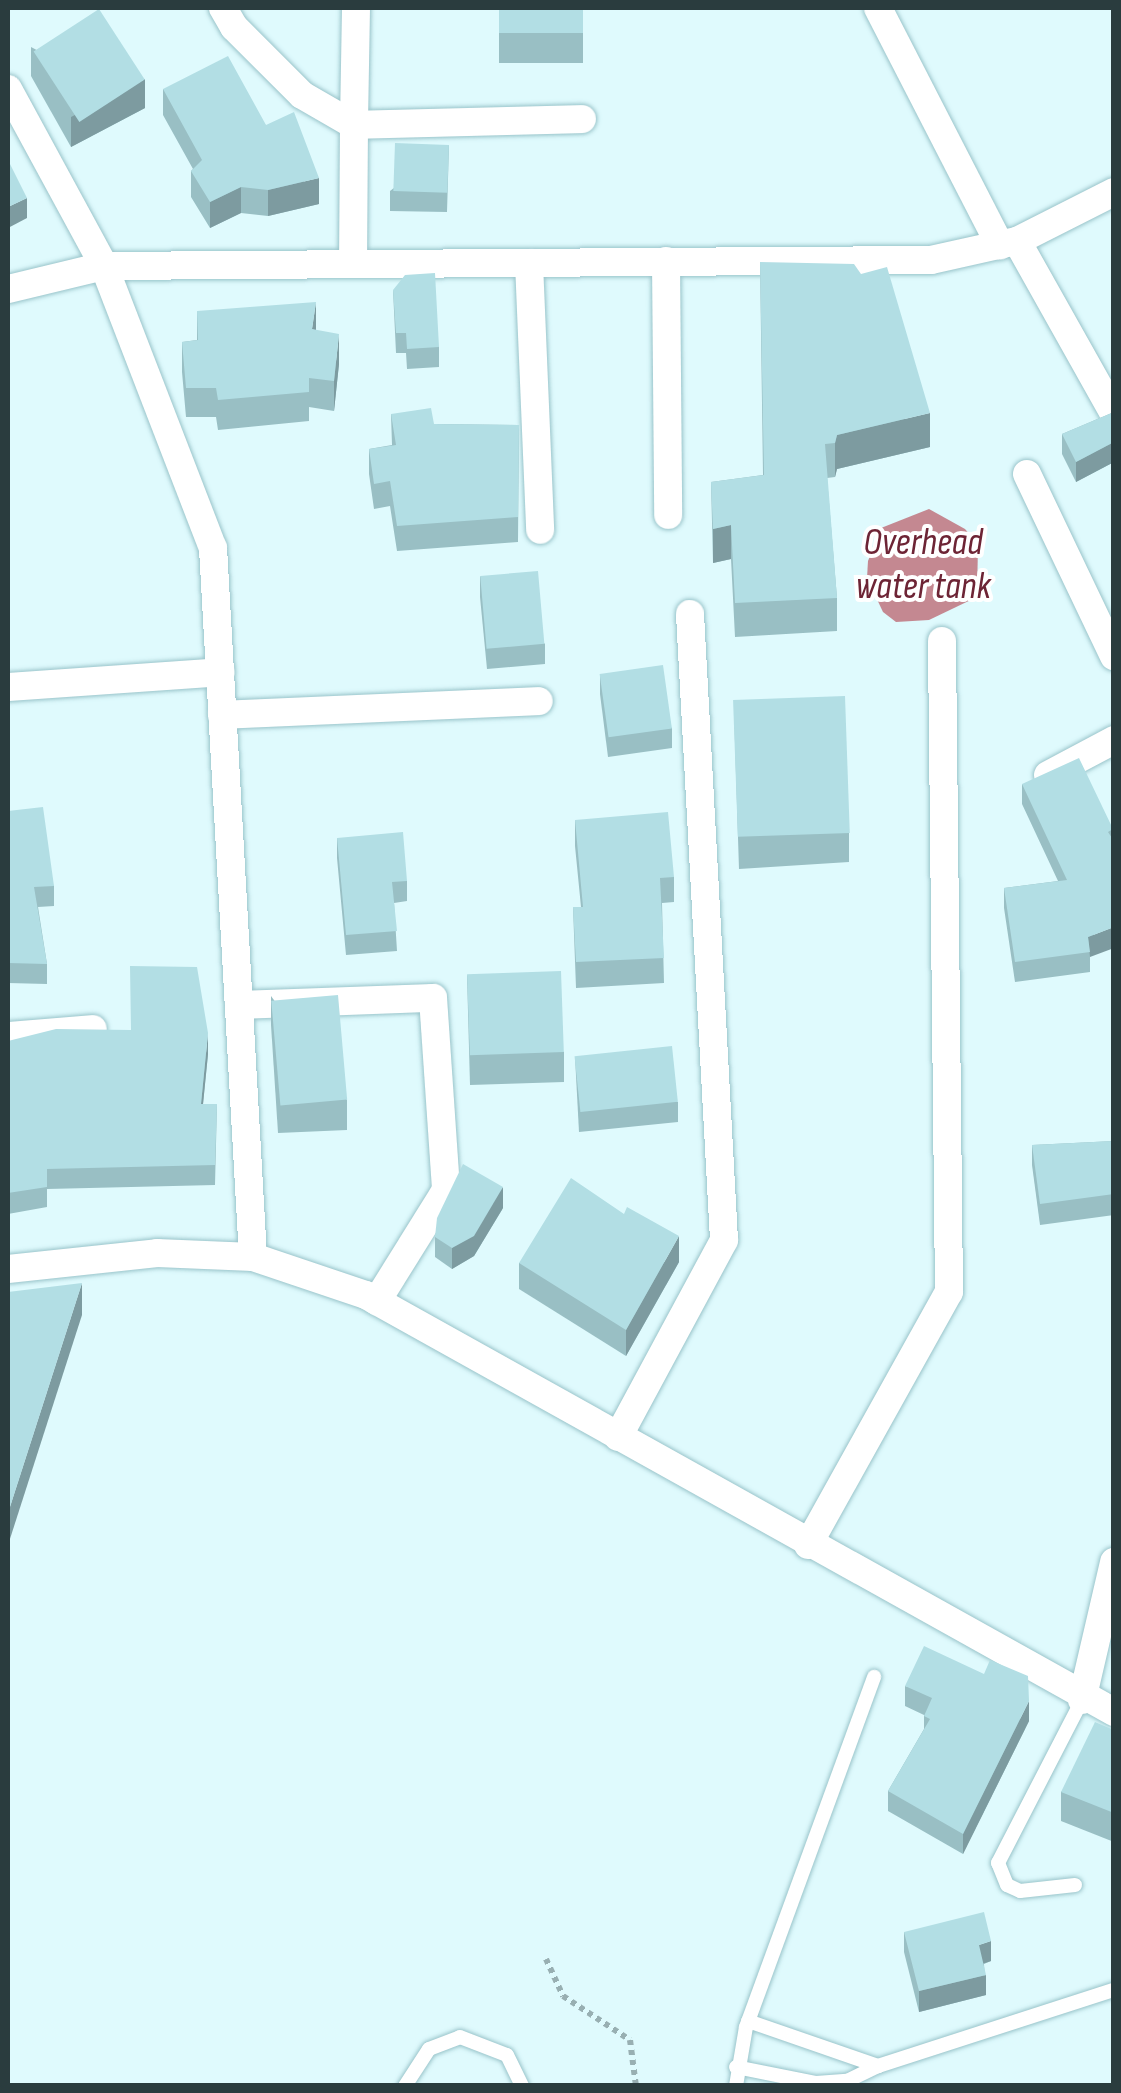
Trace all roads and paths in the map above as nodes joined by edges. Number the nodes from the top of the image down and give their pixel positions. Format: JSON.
{"nodes":[{"id":1,"x":223,"y":8,"type":"edge"},
{"id":2,"x":356,"y":8,"type":"edge"},
{"id":3,"x":878,"y":8,"type":"edge"},
{"id":4,"x":8,"y":89,"type":"edge"},
{"id":5,"x":582,"y":118,"type":"dead end"},
{"id":6,"x":354,"y":125,"type":"junction"},
{"id":7,"x":1114,"y":192,"type":"edge"},
{"id":8,"x":1008,"y":243,"type":"junction"},
{"id":9,"x":352,"y":259,"type":"junction"},
{"id":10,"x":666,"y":261,"type":"junction"},
{"id":11,"x":529,"y":262,"type":"junction"},
{"id":12,"x":104,"y":266,"type":"junction"},
{"id":13,"x":8,"y":289,"type":"edge"},
{"id":14,"x":1114,"y":414,"type":"edge"},
{"id":15,"x":1026,"y":474,"type":"dead end"},
{"id":16,"x":668,"y":516,"type":"dead end"},
{"id":17,"x":540,"y":530,"type":"dead end"},
{"id":18,"x":690,"y":614,"type":"dead end"},
{"id":19,"x":942,"y":641,"type":"dead end"},
{"id":20,"x":1114,"y":656,"type":"edge"},
{"id":21,"x":220,"y":672,"type":"junction"},
{"id":22,"x":8,"y":687,"type":"edge"},
{"id":23,"x":539,"y":701,"type":"dead end"},
{"id":24,"x":222,"y":715,"type":"junction"},
{"id":25,"x":1114,"y":740,"type":"edge"},
{"id":26,"x":1024,"y":787,"type":"edge"},
{"id":27,"x":239,"y":1005,"type":"junction"},
{"id":28,"x":93,"y":1030,"type":"edge"},
{"id":29,"x":8,"y":1036,"type":"edge"},
{"id":30,"x":253,"y":1258,"type":"junction"},
{"id":31,"x":8,"y":1269,"type":"edge"},
{"id":32,"x":377,"y":1301,"type":"junction"},
{"id":33,"x":618,"y":1437,"type":"junction"},
{"id":34,"x":808,"y":1545,"type":"junction"},
{"id":35,"x":1114,"y":1562,"type":"edge"},
{"id":36,"x":874,"y":1677,"type":"dead end"},
{"id":37,"x":1082,"y":1700,"type":"junction"},
{"id":38,"x":1114,"y":1712,"type":"edge"},
{"id":39,"x":1075,"y":1885,"type":"dead end"},
{"id":40,"x":546,"y":1959,"type":"dead end"},
{"id":41,"x":1114,"y":1990,"type":"edge"},
{"id":42,"x":748,"y":2020,"type":"junction"},
{"id":43,"x":878,"y":2066,"type":"junction"},
{"id":44,"x":736,"y":2067,"type":"junction"},
{"id":45,"x":405,"y":2086,"type":"edge"},
{"id":46,"x":522,"y":2086,"type":"edge"},
{"id":47,"x":636,"y":2086,"type":"edge"},
{"id":48,"x":736,"y":2086,"type":"edge"}],
"edges":[{"from":1,"to":6,"type":"street"},
{"from":2,"to":6,"type":"street"},
{"from":3,"to":8,"type":"street"},
{"from":4,"to":12,"type":"street"},
{"from":5,"to":6,"type":"street"},
{"from":6,"to":9,"type":"street"},
{"from":7,"to":8,"type":"street"},
{"from":8,"to":10,"type":"street"},
{"from":8,"to":14,"type":"street"},
{"from":9,"to":11,"type":"street"},
{"from":9,"to":12,"type":"street"},
{"from":10,"to":11,"type":"street"},
{"from":10,"to":16,"type":"street"},
{"from":11,"to":17,"type":"street"},
{"from":12,"to":13,"type":"street"},
{"from":12,"to":21,"type":"street"},
{"from":15,"to":20,"type":"street"},
{"from":18,"to":33,"type":"street"},
{"from":19,"to":34,"type":"street"},
{"from":21,"to":22,"type":"street"},
{"from":21,"to":24,"type":"street"},
{"from":23,"to":24,"type":"street"},
{"from":24,"to":27,"type":"street"},
{"from":25,"to":26,"type":"street"},
{"from":27,"to":30,"type":"street"},
{"from":27,"to":32,"type":"street"},
{"from":28,"to":29,"type":"street"},
{"from":30,"to":31,"type":"street"},
{"from":30,"to":32,"type":"street"},
{"from":32,"to":33,"type":"street"},
{"from":33,"to":34,"type":"street"},
{"from":34,"to":37,"type":"street"},
{"from":35,"to":37,"type":"street"},
{"from":36,"to":42,"type":"lane"},
{"from":37,"to":38,"type":"street"},
{"from":37,"to":39,"type":"lane"},
{"from":40,"to":47,"type":"path"},
{"from":41,"to":43,"type":"lane"},
{"from":42,"to":43,"type":"lane"},
{"from":42,"to":44,"type":"lane"},
{"from":43,"to":44,"type":"lane"},
{"from":44,"to":48,"type":"lane"},
{"from":45,"to":46,"type":"lane"}]}
